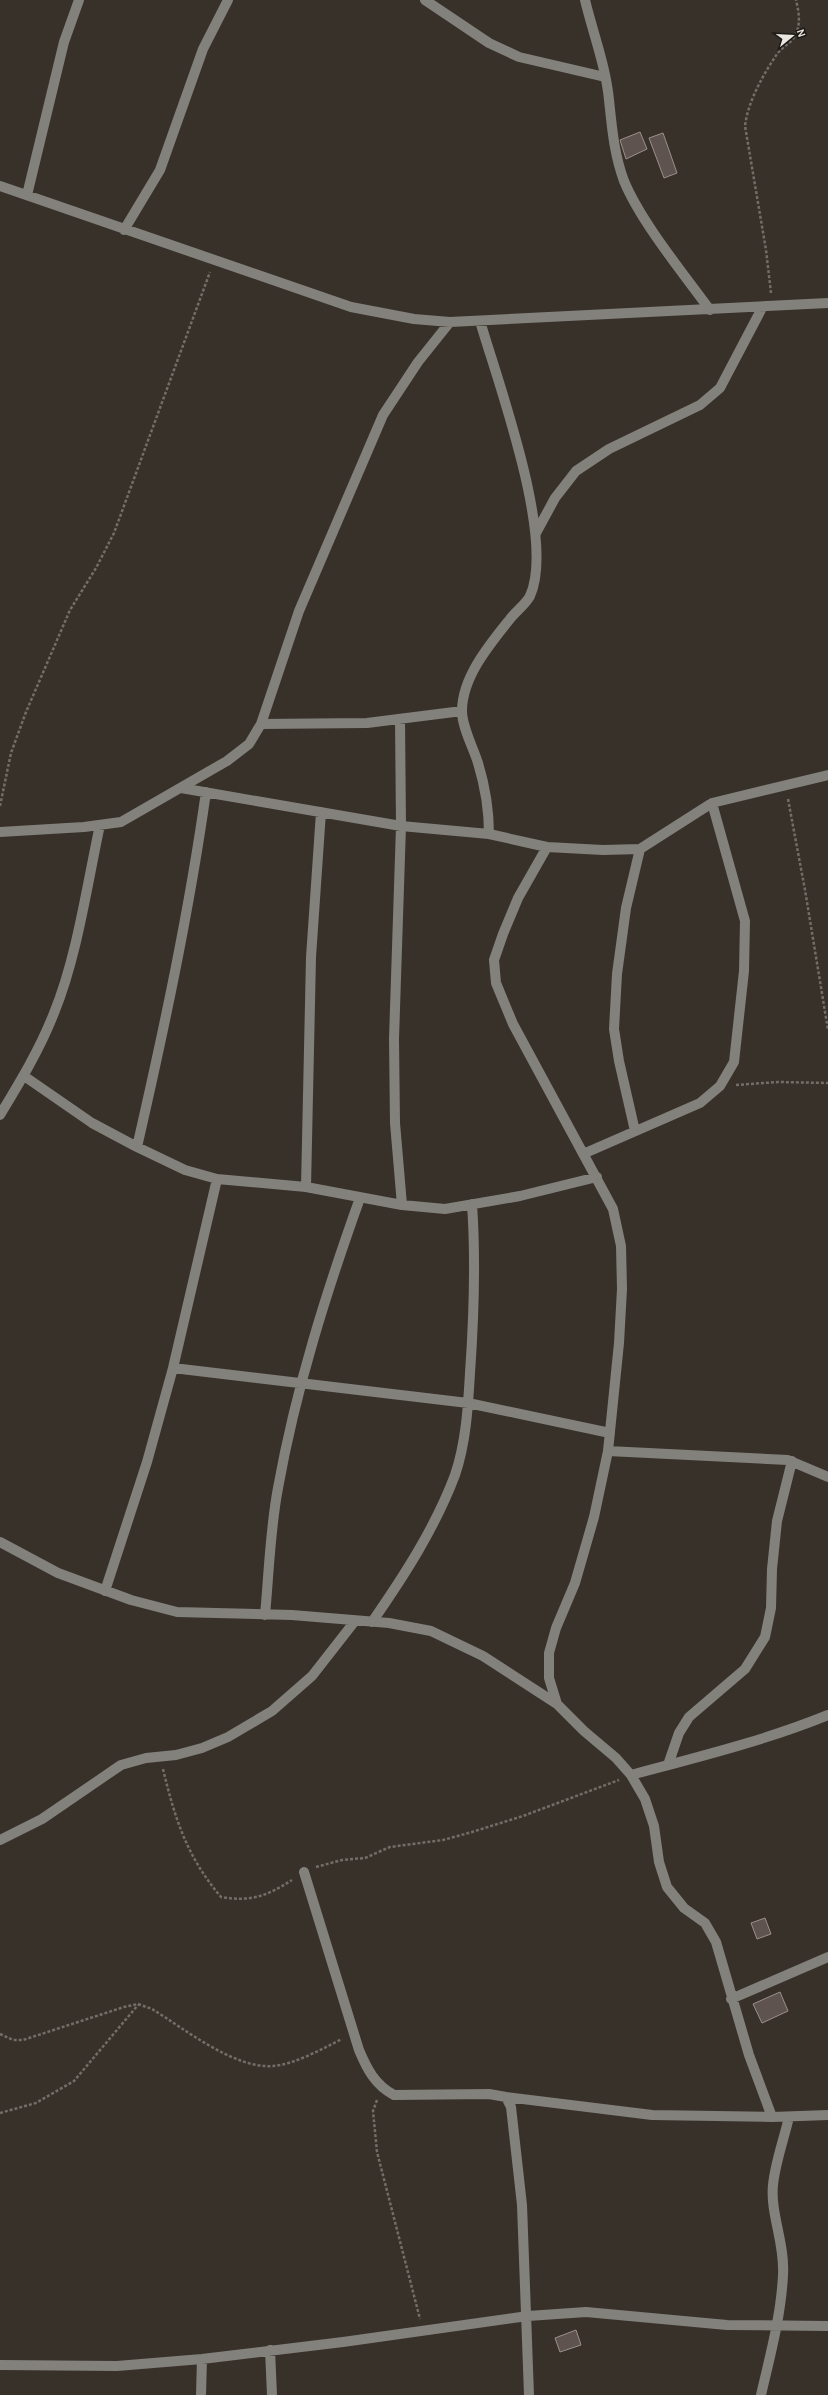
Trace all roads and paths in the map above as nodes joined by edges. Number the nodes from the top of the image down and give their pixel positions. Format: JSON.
{"nodes":[{"id":1,"x":79,"y":0,"type":"edge"},
{"id":2,"x":228,"y":0,"type":"edge"},
{"id":3,"x":425,"y":0,"type":"edge"},
{"id":4,"x":585,"y":0,"type":"edge"},
{"id":5,"x":796,"y":0,"type":"edge"},
{"id":6,"x":605,"y":77,"type":"junction"},
{"id":7,"x":0,"y":186,"type":"edge"},
{"id":8,"x":27,"y":195,"type":"junction"},
{"id":9,"x":124,"y":230,"type":"junction"},
{"id":10,"x":215,"y":260,"type":"junction"},
{"id":11,"x":828,"y":303,"type":"edge"},
{"id":12,"x":767,"y":308,"type":"junction"},
{"id":13,"x":710,"y":310,"type":"junction"},
{"id":14,"x":480,"y":321,"type":"junction"},
{"id":15,"x":450,"y":322,"type":"junction"},
{"id":16,"x":536,"y":533,"type":"junction"},
{"id":17,"x":462,"y":711,"type":"junction"},
{"id":18,"x":400,"y":719,"type":"junction"},
{"id":19,"x":261,"y":724,"type":"junction"},
{"id":20,"x":828,"y":774,"type":"edge"},
{"id":21,"x":785,"y":785,"type":"junction"},
{"id":22,"x":181,"y":788,"type":"junction"},
{"id":23,"x":206,"y":792,"type":"junction"},
{"id":24,"x":712,"y":803,"type":"junction"},
{"id":25,"x":0,"y":806,"type":"edge"},
{"id":26,"x":321,"y":812,"type":"junction"},
{"id":27,"x":100,"y":825,"type":"junction"},
{"id":28,"x":401,"y":826,"type":"junction"},
{"id":29,"x":0,"y":832,"type":"edge"},
{"id":30,"x":489,"y":834,"type":"junction"},
{"id":31,"x":547,"y":847,"type":"junction"},
{"id":32,"x":640,"y":849,"type":"junction"},
{"id":33,"x":828,"y":1030,"type":"edge"},
{"id":34,"x":24,"y":1076,"type":"junction"},
{"id":35,"x":828,"y":1083,"type":"edge"},
{"id":36,"x":720,"y":1086,"type":"junction"},
{"id":37,"x":0,"y":1115,"type":"edge"},
{"id":38,"x":635,"y":1131,"type":"junction"},
{"id":39,"x":137,"y":1147,"type":"junction"},
{"id":40,"x":583,"y":1154,"type":"junction"},
{"id":41,"x":597,"y":1177,"type":"junction"},
{"id":42,"x":217,"y":1179,"type":"junction"},
{"id":43,"x":306,"y":1187,"type":"junction"},
{"id":44,"x":360,"y":1198,"type":"junction"},
{"id":45,"x":472,"y":1204,"type":"junction"},
{"id":46,"x":402,"y":1205,"type":"junction"},
{"id":47,"x":173,"y":1368,"type":"junction"},
{"id":48,"x":300,"y":1382,"type":"junction"},
{"id":49,"x":468,"y":1403,"type":"junction"},
{"id":50,"x":610,"y":1433,"type":"junction"},
{"id":51,"x":608,"y":1451,"type":"junction"},
{"id":52,"x":792,"y":1461,"type":"junction"},
{"id":53,"x":828,"y":1477,"type":"edge"},
{"id":54,"x":0,"y":1542,"type":"edge"},
{"id":55,"x":105,"y":1590,"type":"junction"},
{"id":56,"x":265,"y":1615,"type":"junction"},
{"id":57,"x":355,"y":1621,"type":"junction"},
{"id":58,"x":372,"y":1622,"type":"junction"},
{"id":59,"x":557,"y":1704,"type":"junction"},
{"id":60,"x":828,"y":1715,"type":"edge"},
{"id":61,"x":160,"y":1757,"type":"junction"},
{"id":62,"x":668,"y":1765,"type":"junction"},
{"id":63,"x":631,"y":1775,"type":"junction"},
{"id":64,"x":0,"y":1840,"type":"edge"},
{"id":65,"x":304,"y":1872,"type":"junction"},
{"id":66,"x":828,"y":1957,"type":"edge"},
{"id":67,"x":731,"y":1998,"type":"junction"},
{"id":68,"x":138,"y":2004,"type":"junction"},
{"id":69,"x":354,"y":2033,"type":"junction"},
{"id":70,"x":0,"y":2034,"type":"edge"},
{"id":71,"x":382,"y":2088,"type":"junction"},
{"id":72,"x":506,"y":2097,"type":"junction"},
{"id":73,"x":0,"y":2113,"type":"edge"},
{"id":74,"x":828,"y":2116,"type":"edge"},
{"id":75,"x":772,"y":2117,"type":"junction"},
{"id":76,"x":789,"y":2117,"type":"junction"},
{"id":77,"x":528,"y":2316,"type":"junction"},
{"id":78,"x":776,"y":2325,"type":"junction"},
{"id":79,"x":828,"y":2326,"type":"edge"},
{"id":80,"x":423,"y":2331,"type":"junction"},
{"id":81,"x":270,"y":2350,"type":"junction"},
{"id":82,"x":202,"y":2359,"type":"junction"},
{"id":83,"x":0,"y":2365,"type":"edge"},
{"id":84,"x":201,"y":2395,"type":"edge"},
{"id":85,"x":272,"y":2395,"type":"edge"},
{"id":86,"x":530,"y":2395,"type":"edge"},
{"id":87,"x":761,"y":2395,"type":"edge"}],
"edges":[{"from":1,"to":8,"type":"street"},
{"from":2,"to":9,"type":"street"},
{"from":3,"to":6,"type":"street"},
{"from":4,"to":6,"type":"street"},
{"from":5,"to":12,"type":"path"},
{"from":6,"to":13,"type":"street"},
{"from":7,"to":8,"type":"street"},
{"from":8,"to":9,"type":"street"},
{"from":9,"to":10,"type":"street"},
{"from":10,"to":15,"type":"street"},
{"from":10,"to":25,"type":"path"},
{"from":11,"to":12,"type":"street"},
{"from":12,"to":13,"type":"street"},
{"from":12,"to":16,"type":"street"},
{"from":13,"to":14,"type":"street"},
{"from":14,"to":15,"type":"street"},
{"from":14,"to":16,"type":"street"},
{"from":15,"to":19,"type":"street"},
{"from":16,"to":17,"type":"street"},
{"from":17,"to":18,"type":"street"},
{"from":17,"to":30,"type":"street"},
{"from":18,"to":19,"type":"street"},
{"from":18,"to":28,"type":"street"},
{"from":19,"to":22,"type":"street"},
{"from":20,"to":21,"type":"street"},
{"from":21,"to":24,"type":"street"},
{"from":21,"to":33,"type":"path"},
{"from":22,"to":23,"type":"street"},
{"from":22,"to":27,"type":"street"},
{"from":23,"to":26,"type":"street"},
{"from":23,"to":39,"type":"street"},
{"from":24,"to":32,"type":"street"},
{"from":24,"to":36,"type":"street"},
{"from":26,"to":28,"type":"street"},
{"from":26,"to":43,"type":"street"},
{"from":27,"to":29,"type":"street"},
{"from":27,"to":34,"type":"street"},
{"from":28,"to":30,"type":"street"},
{"from":28,"to":46,"type":"street"},
{"from":30,"to":31,"type":"street"},
{"from":31,"to":32,"type":"street"},
{"from":31,"to":40,"type":"street"},
{"from":32,"to":38,"type":"street"},
{"from":34,"to":37,"type":"street"},
{"from":34,"to":39,"type":"street"},
{"from":35,"to":36,"type":"path"},
{"from":36,"to":38,"type":"street"},
{"from":38,"to":40,"type":"street"},
{"from":39,"to":42,"type":"street"},
{"from":40,"to":41,"type":"street"},
{"from":41,"to":45,"type":"street"},
{"from":41,"to":50,"type":"street"},
{"from":42,"to":43,"type":"street"},
{"from":42,"to":47,"type":"street"},
{"from":43,"to":44,"type":"street"},
{"from":44,"to":46,"type":"street"},
{"from":44,"to":48,"type":"street"},
{"from":45,"to":46,"type":"street"},
{"from":45,"to":49,"type":"street"},
{"from":47,"to":48,"type":"street"},
{"from":47,"to":55,"type":"street"},
{"from":48,"to":49,"type":"street"},
{"from":48,"to":56,"type":"street"},
{"from":49,"to":50,"type":"street"},
{"from":49,"to":58,"type":"street"},
{"from":50,"to":51,"type":"street"},
{"from":51,"to":52,"type":"street"},
{"from":51,"to":59,"type":"street"},
{"from":52,"to":53,"type":"street"},
{"from":52,"to":62,"type":"street"},
{"from":54,"to":55,"type":"street"},
{"from":55,"to":56,"type":"street"},
{"from":56,"to":57,"type":"street"},
{"from":57,"to":58,"type":"street"},
{"from":57,"to":61,"type":"street"},
{"from":58,"to":59,"type":"street"},
{"from":59,"to":63,"type":"street"},
{"from":60,"to":62,"type":"street"},
{"from":61,"to":64,"type":"street"},
{"from":61,"to":65,"type":"path"},
{"from":62,"to":63,"type":"street"},
{"from":63,"to":65,"type":"path"},
{"from":63,"to":67,"type":"street"},
{"from":65,"to":69,"type":"street"},
{"from":66,"to":67,"type":"street"},
{"from":67,"to":75,"type":"street"},
{"from":68,"to":69,"type":"path"},
{"from":68,"to":70,"type":"path"},
{"from":68,"to":73,"type":"path"},
{"from":69,"to":71,"type":"street"},
{"from":71,"to":72,"type":"street"},
{"from":71,"to":80,"type":"path"},
{"from":72,"to":75,"type":"street"},
{"from":72,"to":77,"type":"street"},
{"from":74,"to":76,"type":"street"},
{"from":75,"to":76,"type":"street"},
{"from":76,"to":78,"type":"street"},
{"from":77,"to":78,"type":"street"},
{"from":77,"to":80,"type":"street"},
{"from":77,"to":86,"type":"street"},
{"from":78,"to":79,"type":"street"},
{"from":78,"to":87,"type":"street"},
{"from":80,"to":81,"type":"street"},
{"from":81,"to":82,"type":"street"},
{"from":81,"to":85,"type":"street"},
{"from":82,"to":83,"type":"street"},
{"from":82,"to":84,"type":"street"}]}
